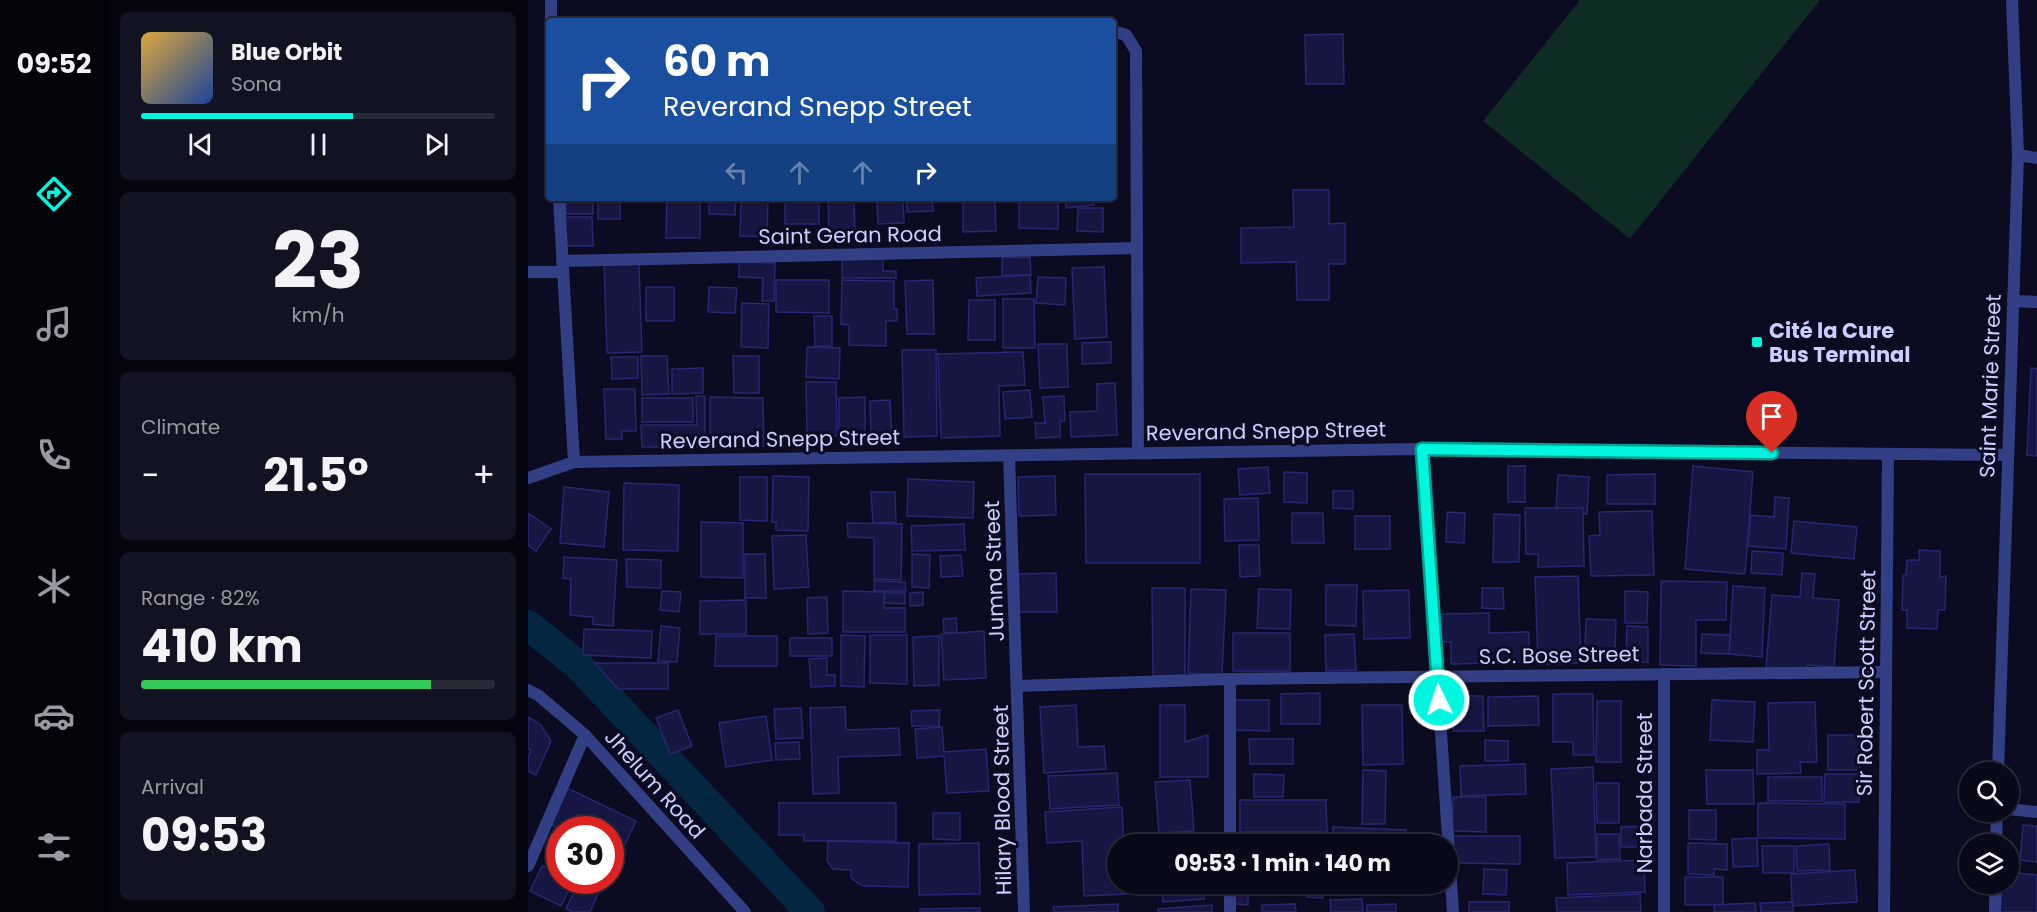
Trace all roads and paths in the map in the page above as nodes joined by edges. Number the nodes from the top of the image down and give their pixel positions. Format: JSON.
{"nodes":[{"id":1,"x":551,"y":0,"type":"edge"},
{"id":2,"x":2012,"y":0,"type":"edge"},
{"id":3,"x":551,"y":18,"type":"edge"},
{"id":4,"x":1116,"y":32,"type":"edge"},
{"id":5,"x":2018,"y":155,"type":"junction"},
{"id":6,"x":2037,"y":158,"type":"edge"},
{"id":7,"x":559,"y":201,"type":"edge"},
{"id":8,"x":1137,"y":248,"type":"junction"},
{"id":9,"x":563,"y":266,"type":"junction"},
{"id":10,"x":528,"y":272,"type":"edge"},
{"id":11,"x":2013,"y":301,"type":"junction"},
{"id":12,"x":2037,"y":302,"type":"edge"},
{"id":13,"x":1422,"y":449,"type":"junction"},
{"id":14,"x":1138,"y":453,"type":"junction"},
{"id":15,"x":1888,"y":454,"type":"junction"},
{"id":16,"x":1010,"y":455,"type":"junction"},
{"id":17,"x":2007,"y":455,"type":"junction"},
{"id":18,"x":574,"y":462,"type":"junction"},
{"id":19,"x":528,"y":478,"type":"edge"},
{"id":20,"x":1885,"y":672,"type":"junction"},
{"id":21,"x":1664,"y":674,"type":"junction"},
{"id":22,"x":1437,"y":676,"type":"junction"},
{"id":23,"x":1230,"y":679,"type":"junction"},
{"id":24,"x":1018,"y":686,"type":"junction"},
{"id":25,"x":528,"y":690,"type":"edge"},
{"id":26,"x":585,"y":735,"type":"junction"},
{"id":27,"x":1998,"y":762,"type":"edge"},
{"id":28,"x":2019,"y":810,"type":"edge"},
{"id":29,"x":2037,"y":812,"type":"edge"},
{"id":30,"x":1230,"y":834,"type":"edge"},
{"id":31,"x":528,"y":866,"type":"edge"},
{"id":32,"x":1230,"y":894,"type":"edge"},
{"id":33,"x":1995,"y":894,"type":"edge"},
{"id":34,"x":734,"y":899,"type":"junction"},
{"id":35,"x":728,"y":912,"type":"edge"},
{"id":36,"x":746,"y":912,"type":"edge"},
{"id":37,"x":1024,"y":912,"type":"edge"},
{"id":38,"x":1230,"y":912,"type":"edge"},
{"id":39,"x":1453,"y":912,"type":"edge"},
{"id":40,"x":1664,"y":912,"type":"edge"},
{"id":41,"x":1884,"y":912,"type":"edge"},
{"id":42,"x":1995,"y":912,"type":"edge"}],
"edges":[{"from":1,"to":3,"type":"street"},
{"from":2,"to":5,"type":"street","name":"Saint Marie Street"},
{"from":4,"to":8,"type":"street"},
{"from":5,"to":6,"type":"street"},
{"from":5,"to":11,"type":"street","name":"Saint Marie Street"},
{"from":7,"to":9,"type":"street"},
{"from":8,"to":9,"type":"street","name":"Saint Geran Road"},
{"from":8,"to":14,"type":"street"},
{"from":9,"to":10,"type":"street","name":"Saint Geran Road"},
{"from":9,"to":18,"type":"street"},
{"from":11,"to":12,"type":"street"},
{"from":11,"to":17,"type":"street","name":"Saint Marie Street"},
{"from":13,"to":14,"type":"street","name":"Reverand Snepp Street"},
{"from":13,"to":15,"type":"street","name":"Reverand Snepp Street"},
{"from":13,"to":22,"type":"street"},
{"from":14,"to":16,"type":"street","name":"Reverand Snepp Street"},
{"from":15,"to":17,"type":"street","name":"Reverand Snepp Street"},
{"from":15,"to":20,"type":"street","name":"Sir Robert Scott Street"},
{"from":16,"to":18,"type":"street","name":"Reverand Snepp Street"},
{"from":16,"to":24,"type":"street","name":"Jumna Street"},
{"from":17,"to":27,"type":"street","name":"Saint Marie Street"},
{"from":18,"to":19,"type":"street","name":"Reverand Snepp Street"},
{"from":20,"to":21,"type":"street","name":"S.C. Bose Street"},
{"from":20,"to":41,"type":"street","name":"Sir Robert Scott Street"},
{"from":21,"to":22,"type":"street","name":"S.C. Bose Street"},
{"from":21,"to":40,"type":"street","name":"Narbada Street"},
{"from":22,"to":23,"type":"street","name":"S.C. Bose Street"},
{"from":22,"to":39,"type":"street"},
{"from":23,"to":24,"type":"street","name":"S.C. Bose Street"},
{"from":23,"to":30,"type":"street"},
{"from":24,"to":37,"type":"street","name":"Hilary Blood Street"},
{"from":25,"to":26,"type":"street","name":"Jhelum Road"},
{"from":26,"to":31,"type":"street"},
{"from":26,"to":34,"type":"street","name":"Jhelum Road"},
{"from":28,"to":29,"type":"street"},
{"from":32,"to":38,"type":"street"},
{"from":33,"to":42,"type":"street"},
{"from":34,"to":35,"type":"street"},
{"from":34,"to":36,"type":"street","name":"Jhelum Road"}]}
